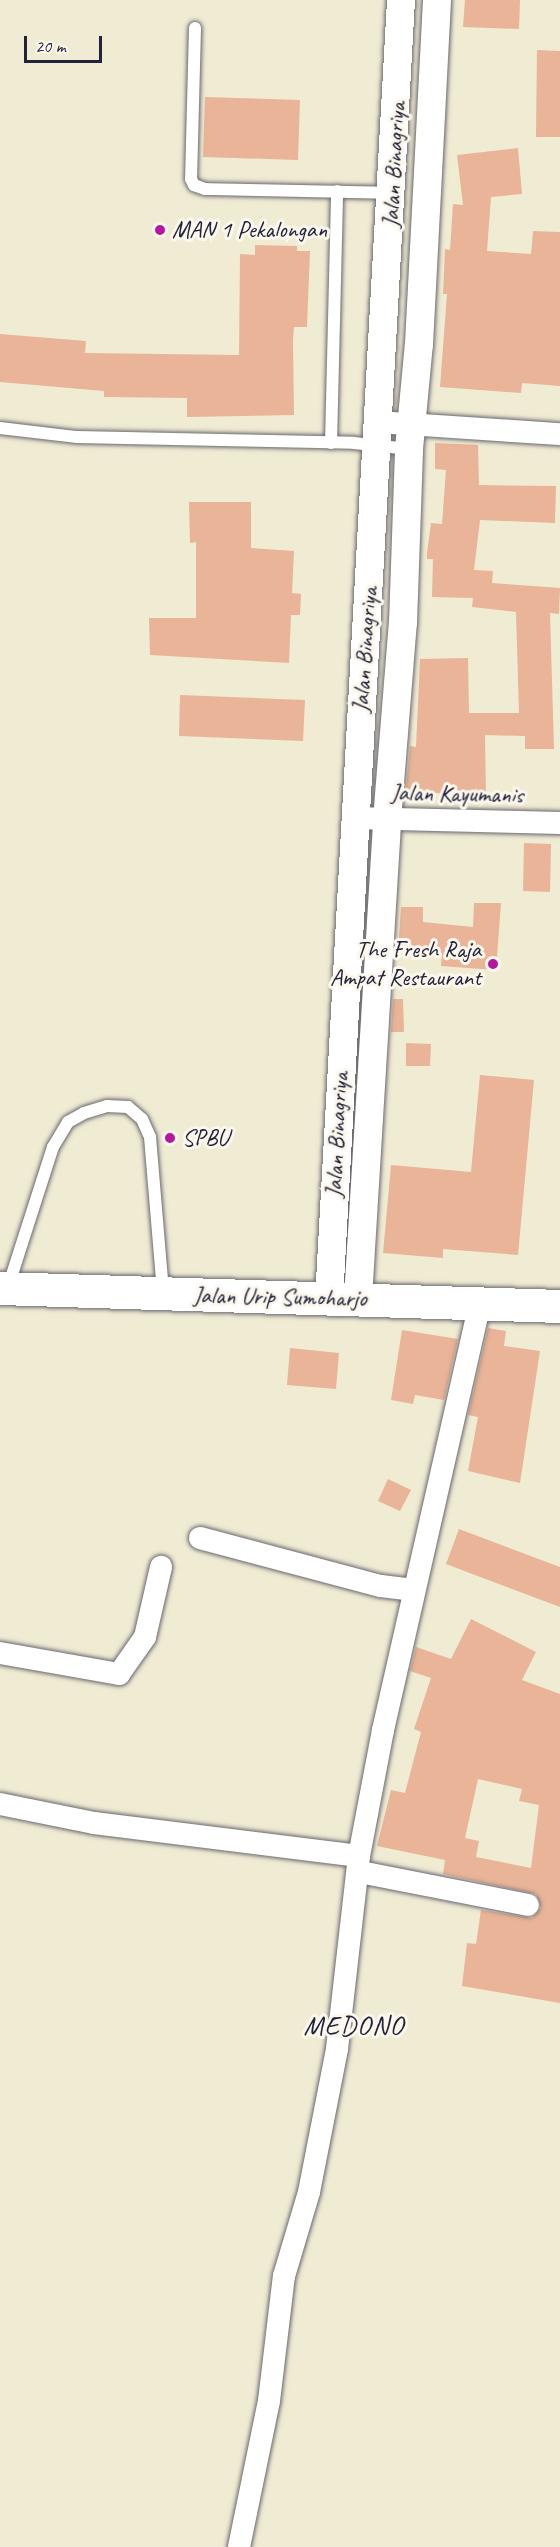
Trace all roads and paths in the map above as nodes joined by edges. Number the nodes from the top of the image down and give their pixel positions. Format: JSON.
{"nodes":[{"id":1,"x":401,"y":0,"type":"edge"},
{"id":2,"x":437,"y":0,"type":"edge"},
{"id":3,"x":195,"y":28,"type":"dead end"},
{"id":4,"x":337,"y":191,"type":"junction"},
{"id":5,"x":383,"y":192,"type":"junction"},
{"id":6,"x":0,"y":428,"type":"edge"},
{"id":7,"x":560,"y":434,"type":"edge"},
{"id":8,"x":411,"y":436,"type":"junction"},
{"id":9,"x":369,"y":439,"type":"junction"},
{"id":10,"x":331,"y":442,"type":"junction"},
{"id":11,"x":367,"y":618,"type":"junction"},
{"id":12,"x":403,"y":623,"type":"junction"},
{"id":13,"x":354,"y":818,"type":"junction"},
{"id":14,"x":387,"y":820,"type":"junction"},
{"id":15,"x":560,"y":823,"type":"edge"},
{"id":16,"x":347,"y":956,"type":"junction"},
{"id":17,"x":379,"y":958,"type":"junction"},
{"id":18,"x":4,"y":1288,"type":"edge"},
{"id":19,"x":163,"y":1293,"type":"junction"},
{"id":20,"x":343,"y":1299,"type":"junction"},
{"id":21,"x":480,"y":1303,"type":"junction"},
{"id":22,"x":560,"y":1306,"type":"edge"},
{"id":23,"x":200,"y":1538,"type":"dead end"},
{"id":24,"x":161,"y":1567,"type":"dead end"},
{"id":25,"x":412,"y":1590,"type":"junction"},
{"id":26,"x":0,"y":1653,"type":"edge"},
{"id":27,"x":0,"y":1804,"type":"edge"},
{"id":28,"x":360,"y":1864,"type":"junction"},
{"id":29,"x":528,"y":1905,"type":"dead end"},
{"id":30,"x":239,"y":2547,"type":"edge"}],
"edges":[{"from":1,"to":5,"type":"street","name":"Jalan Binagriya"},
{"from":2,"to":8,"type":"street","name":"Jalan Binagriya"},
{"from":3,"to":4,"type":"lane"},
{"from":4,"to":5,"type":"lane"},
{"from":4,"to":10,"type":"lane"},
{"from":5,"to":9,"type":"street","name":"Jalan Binagriya"},
{"from":6,"to":10,"type":"lane"},
{"from":7,"to":8,"type":"street"},
{"from":8,"to":9,"type":"street"},
{"from":8,"to":12,"type":"street","name":"Jalan Binagriya"},
{"from":9,"to":10,"type":"lane"},
{"from":9,"to":11,"type":"street","name":"Jalan Binagriya"},
{"from":11,"to":12,"type":"street"},
{"from":11,"to":13,"type":"street","name":"Jalan Binagriya"},
{"from":12,"to":14,"type":"street","name":"Jalan Binagriya"},
{"from":13,"to":14,"type":"street","name":"Jalan Kayumanis"},
{"from":13,"to":16,"type":"street","name":"Jalan Binagriya"},
{"from":14,"to":15,"type":"street","name":"Jalan Kayumanis"},
{"from":14,"to":17,"type":"street","name":"Jalan Binagriya"},
{"from":16,"to":17,"type":"street"},
{"from":16,"to":20,"type":"street","name":"Jalan Binagriya"},
{"from":17,"to":20,"type":"street","name":"Jalan Binagriya"},
{"from":18,"to":19,"type":"main road","name":"Jalan Urip Sumoharjo"},
{"from":18,"to":19,"type":"lane"},
{"from":19,"to":20,"type":"main road","name":"Jalan Urip Sumoharjo"},
{"from":20,"to":21,"type":"main road","name":"Jalan Urip Sumoharjo"},
{"from":21,"to":22,"type":"main road","name":"Jalan Urip Sumoharjo"},
{"from":21,"to":25,"type":"street"},
{"from":23,"to":25,"type":"street"},
{"from":24,"to":26,"type":"street"},
{"from":25,"to":28,"type":"street"},
{"from":27,"to":28,"type":"street"},
{"from":28,"to":29,"type":"street"},
{"from":28,"to":30,"type":"street"}]}
